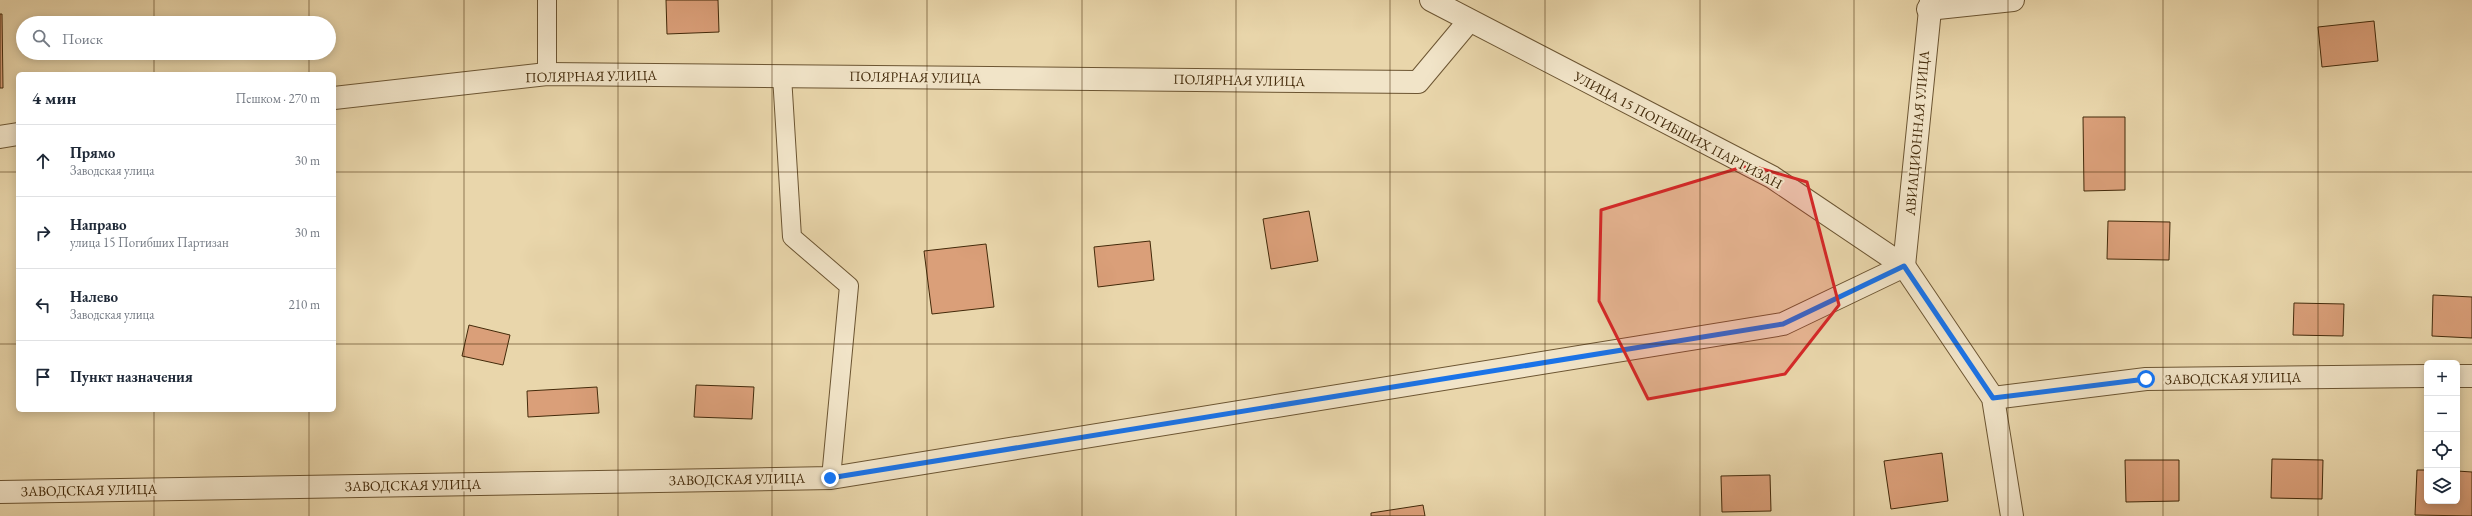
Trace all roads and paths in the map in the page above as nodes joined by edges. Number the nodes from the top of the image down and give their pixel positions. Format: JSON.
{"nodes":[{"id":1,"x":546,"y":0,"type":"edge"},
{"id":2,"x":1432,"y":0,"type":"edge"},
{"id":3,"x":2013,"y":0,"type":"edge"},
{"id":4,"x":1930,"y":5,"type":"edge"},
{"id":5,"x":1469,"y":21,"type":"junction"},
{"id":6,"x":547,"y":74,"type":"junction"},
{"id":7,"x":782,"y":76,"type":"junction"},
{"id":8,"x":336,"y":98,"type":"edge"},
{"id":9,"x":16,"y":134,"type":"edge"},
{"id":10,"x":0,"y":136,"type":"edge"},
{"id":11,"x":1904,"y":266,"type":"junction"},
{"id":12,"x":2424,"y":376,"type":"edge"},
{"id":13,"x":2460,"y":376,"type":"edge"},
{"id":14,"x":2472,"y":376,"type":"edge"},
{"id":15,"x":1993,"y":398,"type":"junction"},
{"id":16,"x":830,"y":478,"type":"junction"},
{"id":17,"x":0,"y":492,"type":"edge"},
{"id":18,"x":2012,"y":516,"type":"edge"}],
"edges":[{"from":1,"to":6,"type":"lane"},
{"from":2,"to":5,"type":"street","name":"УЛИЦА 15 ПОГИБШИХ ПАРТИЗАН"},
{"from":3,"to":4,"type":"street"},
{"from":4,"to":11,"type":"street","name":"АВИАЦИОННАЯ УЛИЦА"},
{"from":5,"to":7,"type":"street","name":"ПОЛЯРНАЯ УЛИЦА"},
{"from":5,"to":11,"type":"street","name":"УЛИЦА 15 ПОГИБШИХ ПАРТИЗАН"},
{"from":6,"to":7,"type":"street","name":"ПОЛЯРНАЯ УЛИЦА"},
{"from":6,"to":8,"type":"street","name":"ПОЛЯРНАЯ УЛИЦА"},
{"from":7,"to":16,"type":"lane"},
{"from":9,"to":10,"type":"street"},
{"from":11,"to":15,"type":"street","name":"УЛИЦА 15 ПОГИБШИХ ПАРТИЗАН"},
{"from":11,"to":16,"type":"street","name":"ЗАВОДСКАЯ УЛИЦА"},
{"from":12,"to":15,"type":"street","name":"ЗАВОДСКАЯ УЛИЦА"},
{"from":13,"to":14,"type":"street"},
{"from":15,"to":18,"type":"street","name":"УЛИЦА 15 ПОГИБШИХ ПАРТИЗАН"},
{"from":16,"to":17,"type":"street","name":"ЗАВОДСКАЯ УЛИЦА"}]}
